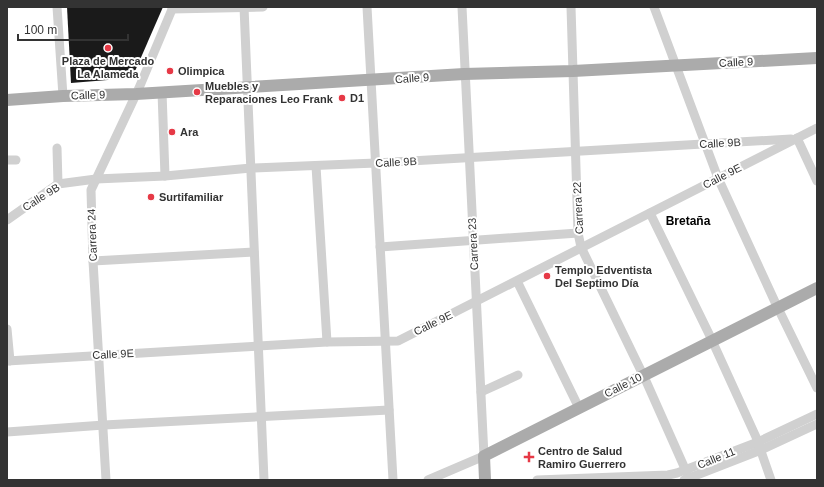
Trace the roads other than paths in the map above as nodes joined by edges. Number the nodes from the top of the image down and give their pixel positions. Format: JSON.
{"nodes":[{"id":1,"x":57,"y":7,"type":"edge"},
{"id":2,"x":244,"y":7,"type":"edge"},
{"id":3,"x":263,"y":7,"type":"edge"},
{"id":4,"x":367,"y":7,"type":"edge"},
{"id":5,"x":462,"y":7,"type":"edge"},
{"id":6,"x":571,"y":7,"type":"edge"},
{"id":7,"x":654,"y":7,"type":"edge"},
{"id":8,"x":172,"y":8,"type":"edge"},
{"id":9,"x":817,"y":58,"type":"edge"},
{"id":10,"x":676,"y":65,"type":"junction"},
{"id":11,"x":573,"y":71,"type":"junction"},
{"id":12,"x":464,"y":74,"type":"junction"},
{"id":13,"x":371,"y":80,"type":"junction"},
{"id":14,"x":247,"y":88,"type":"junction"},
{"id":15,"x":162,"y":92,"type":"junction"},
{"id":16,"x":136,"y":94,"type":"junction"},
{"id":17,"x":63,"y":96,"type":"junction"},
{"id":18,"x":7,"y":100,"type":"edge"},
{"id":19,"x":817,"y":128,"type":"edge"},
{"id":20,"x":797,"y":138,"type":"junction"},
{"id":21,"x":705,"y":144,"type":"junction"},
{"id":22,"x":57,"y":148,"type":"dead end"},
{"id":23,"x":574,"y":151,"type":"junction"},
{"id":24,"x":468,"y":158,"type":"junction"},
{"id":25,"x":376,"y":163,"type":"junction"},
{"id":26,"x":316,"y":166,"type":"junction"},
{"id":27,"x":250,"y":168,"type":"junction"},
{"id":28,"x":165,"y":176,"type":"junction"},
{"id":29,"x":718,"y":178,"type":"junction"},
{"id":30,"x":96,"y":179,"type":"junction"},
{"id":31,"x":817,"y":181,"type":"edge"},
{"id":32,"x":58,"y":184,"type":"junction"},
{"id":33,"x":650,"y":213,"type":"junction"},
{"id":34,"x":7,"y":220,"type":"edge"},
{"id":35,"x":578,"y":233,"type":"junction"},
{"id":36,"x":473,"y":240,"type":"junction"},
{"id":37,"x":380,"y":247,"type":"junction"},
{"id":38,"x":581,"y":247,"type":"junction"},
{"id":39,"x":254,"y":252,"type":"junction"},
{"id":40,"x":93,"y":261,"type":"junction"},
{"id":41,"x":517,"y":281,"type":"junction"},
{"id":42,"x":817,"y":288,"type":"edge"},
{"id":43,"x":476,"y":302,"type":"junction"},
{"id":44,"x":778,"y":307,"type":"junction"},
{"id":45,"x":7,"y":330,"type":"edge"},
{"id":46,"x":385,"y":341,"type":"junction"},
{"id":47,"x":712,"y":341,"type":"junction"},
{"id":48,"x":326,"y":342,"type":"junction"},
{"id":49,"x":258,"y":346,"type":"junction"},
{"id":50,"x":99,"y":355,"type":"junction"},
{"id":51,"x":9,"y":361,"type":"edge"},
{"id":52,"x":518,"y":375,"type":"dead end"},
{"id":53,"x":643,"y":375,"type":"junction"},
{"id":54,"x":817,"y":388,"type":"edge"},
{"id":55,"x":481,"y":392,"type":"junction"},
{"id":56,"x":579,"y":408,"type":"junction"},
{"id":57,"x":389,"y":410,"type":"junction"},
{"id":58,"x":817,"y":414,"type":"edge"},
{"id":59,"x":261,"y":416,"type":"junction"},
{"id":60,"x":817,"y":424,"type":"edge"},
{"id":61,"x":104,"y":425,"type":"junction"},
{"id":62,"x":7,"y":432,"type":"edge"},
{"id":63,"x":760,"y":446,"type":"junction"},
{"id":64,"x":484,"y":456,"type":"junction"},
{"id":65,"x":688,"y":477,"type":"edge"},
{"id":66,"x":106,"y":480,"type":"edge"},
{"id":67,"x":264,"y":480,"type":"edge"},
{"id":68,"x":393,"y":480,"type":"edge"},
{"id":69,"x":428,"y":480,"type":"edge"},
{"id":70,"x":485,"y":480,"type":"edge"},
{"id":71,"x":537,"y":480,"type":"edge"},
{"id":72,"x":771,"y":480,"type":"edge"}],
"edges":[{"from":1,"to":17,"type":"street"},
{"from":2,"to":3,"type":"street"},
{"from":2,"to":8,"type":"street"},
{"from":2,"to":14,"type":"street"},
{"from":4,"to":13,"type":"street"},
{"from":5,"to":12,"type":"street","name":"Carrera 23"},
{"from":6,"to":11,"type":"street","name":"Carrera 22"},
{"from":7,"to":10,"type":"street"},
{"from":8,"to":16,"type":"street","name":"Carrera 24"},
{"from":9,"to":10,"type":"main road","name":"Calle 9"},
{"from":10,"to":11,"type":"main road","name":"Calle 9"},
{"from":10,"to":21,"type":"street"},
{"from":11,"to":12,"type":"main road","name":"Calle 9"},
{"from":11,"to":23,"type":"street","name":"Carrera 22"},
{"from":12,"to":13,"type":"main road","name":"Calle 9"},
{"from":12,"to":24,"type":"street","name":"Carrera 23"},
{"from":13,"to":14,"type":"main road","name":"Calle 9"},
{"from":13,"to":25,"type":"street"},
{"from":14,"to":15,"type":"main road","name":"Calle 9"},
{"from":14,"to":27,"type":"street"},
{"from":15,"to":16,"type":"main road","name":"Calle 9"},
{"from":15,"to":28,"type":"street"},
{"from":16,"to":17,"type":"main road","name":"Calle 9"},
{"from":16,"to":30,"type":"street","name":"Carrera 24"},
{"from":17,"to":18,"type":"main road","name":"Calle 9"},
{"from":19,"to":20,"type":"street","name":"Calle 9E"},
{"from":20,"to":21,"type":"street","name":"Calle 9B"},
{"from":20,"to":29,"type":"street","name":"Calle 9E"},
{"from":20,"to":31,"type":"street"},
{"from":21,"to":23,"type":"street","name":"Calle 9B"},
{"from":21,"to":29,"type":"street"},
{"from":22,"to":32,"type":"street"},
{"from":23,"to":24,"type":"street","name":"Calle 9B"},
{"from":23,"to":35,"type":"street","name":"Carrera 22"},
{"from":24,"to":25,"type":"street","name":"Calle 9B"},
{"from":24,"to":36,"type":"street","name":"Carrera 23"},
{"from":25,"to":26,"type":"street","name":"Calle 9B"},
{"from":25,"to":37,"type":"street"},
{"from":26,"to":27,"type":"street","name":"Calle 9B"},
{"from":26,"to":48,"type":"street"},
{"from":27,"to":28,"type":"street","name":"Calle 9B"},
{"from":27,"to":39,"type":"street"},
{"from":28,"to":30,"type":"street","name":"Calle 9B"},
{"from":29,"to":33,"type":"street","name":"Calle 9E"},
{"from":29,"to":44,"type":"street"},
{"from":30,"to":32,"type":"street","name":"Calle 9B"},
{"from":30,"to":40,"type":"street","name":"Carrera 24"},
{"from":32,"to":34,"type":"street","name":"Calle 9B"},
{"from":33,"to":38,"type":"street","name":"Calle 9E"},
{"from":33,"to":47,"type":"street"},
{"from":35,"to":36,"type":"street"},
{"from":35,"to":38,"type":"street","name":"Carrera 22"},
{"from":36,"to":37,"type":"street"},
{"from":36,"to":43,"type":"street","name":"Carrera 23"},
{"from":37,"to":46,"type":"street"},
{"from":38,"to":41,"type":"street","name":"Calle 9E"},
{"from":38,"to":53,"type":"street","name":"Carrera 22"},
{"from":39,"to":40,"type":"street"},
{"from":39,"to":49,"type":"street"},
{"from":40,"to":50,"type":"street","name":"Carrera 24"},
{"from":41,"to":43,"type":"street","name":"Calle 9E"},
{"from":41,"to":56,"type":"street"},
{"from":42,"to":44,"type":"main road","name":"Calle 10"},
{"from":43,"to":46,"type":"street","name":"Calle 9E"},
{"from":43,"to":55,"type":"street","name":"Carrera 23"},
{"from":44,"to":47,"type":"main road","name":"Calle 10"},
{"from":44,"to":54,"type":"street"},
{"from":45,"to":51,"type":"street"},
{"from":46,"to":48,"type":"street","name":"Calle 9E"},
{"from":46,"to":57,"type":"street"},
{"from":47,"to":53,"type":"main road","name":"Calle 10"},
{"from":47,"to":63,"type":"street"},
{"from":48,"to":49,"type":"street","name":"Calle 9E"},
{"from":49,"to":50,"type":"street","name":"Calle 9E"},
{"from":49,"to":59,"type":"street"},
{"from":50,"to":51,"type":"street","name":"Calle 9E"},
{"from":50,"to":61,"type":"street","name":"Carrera 24"},
{"from":52,"to":55,"type":"street"},
{"from":53,"to":56,"type":"main road","name":"Calle 10"},
{"from":53,"to":65,"type":"street","name":"Carrera 22"},
{"from":55,"to":64,"type":"street","name":"Carrera 23"},
{"from":56,"to":64,"type":"main road","name":"Calle 10"},
{"from":57,"to":59,"type":"street"},
{"from":57,"to":68,"type":"street"},
{"from":58,"to":63,"type":"street","name":"Calle 11"},
{"from":59,"to":61,"type":"street"},
{"from":59,"to":67,"type":"street"},
{"from":60,"to":63,"type":"street","name":"Calle 11"},
{"from":61,"to":62,"type":"street"},
{"from":61,"to":66,"type":"street","name":"Carrera 24"},
{"from":63,"to":65,"type":"street","name":"Calle 11"},
{"from":63,"to":72,"type":"street"},
{"from":64,"to":69,"type":"street","name":"Calle 10"},
{"from":64,"to":70,"type":"main road","name":"Carrera 23"},
{"from":65,"to":71,"type":"street","name":"Calle 11"}]}
